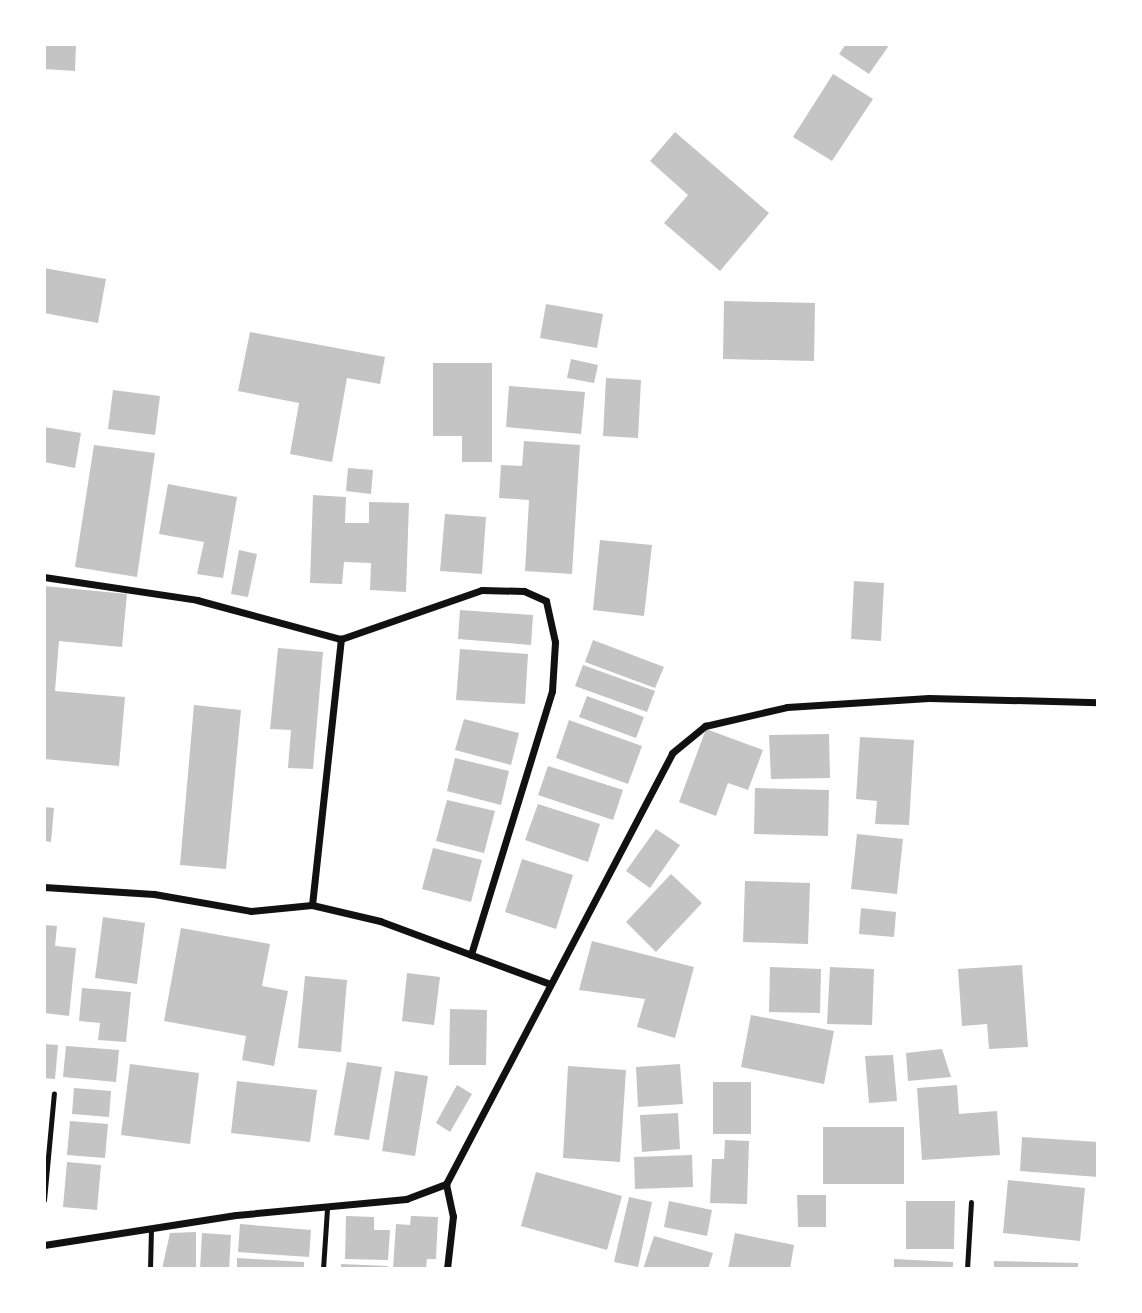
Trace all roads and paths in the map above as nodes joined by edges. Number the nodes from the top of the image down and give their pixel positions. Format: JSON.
{"nodes":[{"id":1,"x":44,"y":577,"type":"edge"},
{"id":2,"x":341,"y":639,"type":"junction"},
{"id":3,"x":1098,"y":702,"type":"edge"},
{"id":4,"x":44,"y":887,"type":"edge"},
{"id":5,"x":312,"y":905,"type":"junction"},
{"id":6,"x":471,"y":955,"type":"junction"},
{"id":7,"x":548,"y":983,"type":"junction"},
{"id":8,"x":54,"y":1093,"type":"dead end"},
{"id":9,"x":446,"y":1184,"type":"junction"},
{"id":10,"x":44,"y":1200,"type":"edge"},
{"id":11,"x":971,"y":1202,"type":"dead end"},
{"id":12,"x":327,"y":1209,"type":"junction"},
{"id":13,"x":151,"y":1228,"type":"junction"},
{"id":14,"x":44,"y":1245,"type":"edge"},
{"id":15,"x":150,"y":1269,"type":"edge"},
{"id":16,"x":323,"y":1269,"type":"edge"},
{"id":17,"x":447,"y":1269,"type":"edge"},
{"id":18,"x":967,"y":1269,"type":"edge"}],
"edges":[{"from":1,"to":2,"type":"street"},
{"from":2,"to":5,"type":"street"},
{"from":2,"to":6,"type":"street"},
{"from":3,"to":7,"type":"street"},
{"from":4,"to":5,"type":"street"},
{"from":5,"to":6,"type":"street"},
{"from":6,"to":7,"type":"street"},
{"from":7,"to":9,"type":"street"},
{"from":8,"to":10,"type":"lane"},
{"from":9,"to":12,"type":"street"},
{"from":9,"to":17,"type":"street"},
{"from":11,"to":18,"type":"lane"},
{"from":12,"to":13,"type":"street"},
{"from":12,"to":16,"type":"lane"},
{"from":13,"to":14,"type":"street"},
{"from":13,"to":15,"type":"lane"}]}
